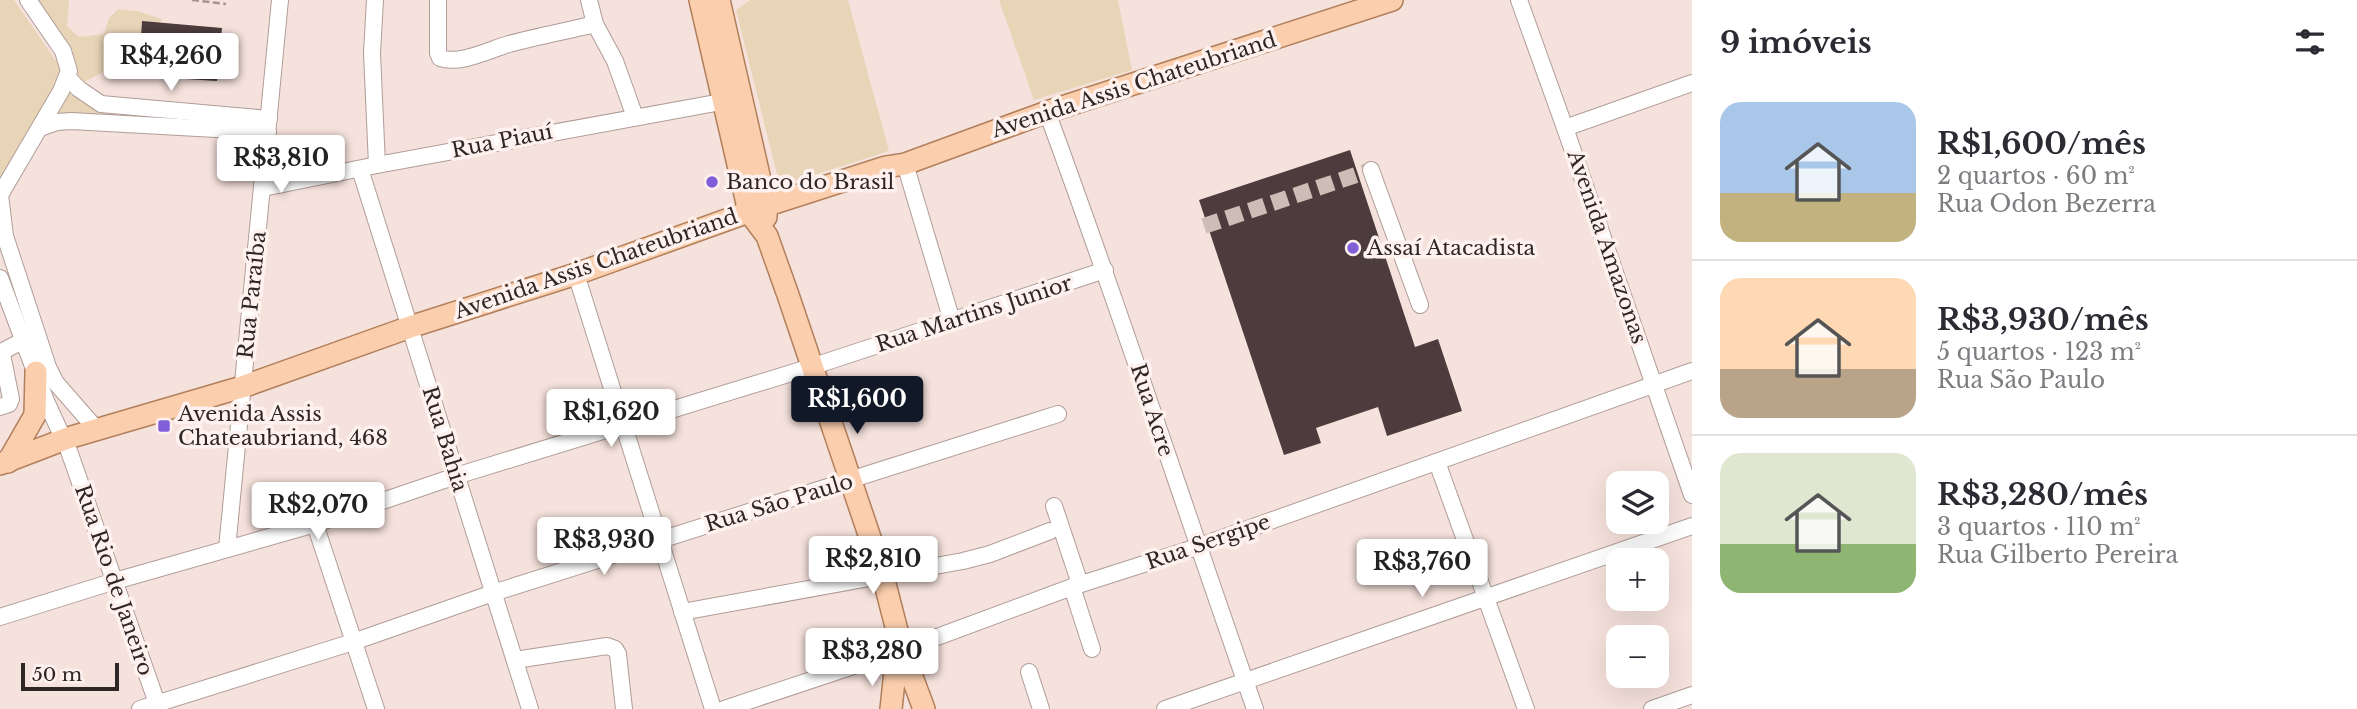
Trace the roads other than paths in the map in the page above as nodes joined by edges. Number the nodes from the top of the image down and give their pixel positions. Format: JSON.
{"nodes":[{"id":1,"x":28,"y":0,"type":"edge"},
{"id":2,"x":280,"y":0,"type":"edge"},
{"id":3,"x":375,"y":0,"type":"edge"},
{"id":4,"x":438,"y":0,"type":"edge"},
{"id":5,"x":589,"y":0,"type":"edge"},
{"id":6,"x":701,"y":0,"type":"edge"},
{"id":7,"x":719,"y":0,"type":"edge"},
{"id":8,"x":1392,"y":0,"type":"edge"},
{"id":9,"x":1518,"y":0,"type":"edge"},
{"id":10,"x":595,"y":24,"type":"junction"},
{"id":11,"x":67,"y":77,"type":"junction"},
{"id":12,"x":1692,"y":83,"type":"edge"},
{"id":13,"x":732,"y":100,"type":"junction"},
{"id":14,"x":1046,"y":112,"type":"junction"},
{"id":15,"x":635,"y":117,"type":"junction"},
{"id":16,"x":268,"y":126,"type":"junction"},
{"id":17,"x":40,"y":128,"type":"junction"},
{"id":18,"x":1565,"y":128,"type":"junction"},
{"id":19,"x":905,"y":164,"type":"junction"},
{"id":20,"x":377,"y":165,"type":"junction"},
{"id":21,"x":360,"y":169,"type":"junction"},
{"id":22,"x":1371,"y":170,"type":"dead end"},
{"id":23,"x":263,"y":188,"type":"junction"},
{"id":24,"x":0,"y":195,"type":"edge"},
{"id":25,"x":758,"y":209,"type":"junction"},
{"id":26,"x":1105,"y":270,"type":"junction"},
{"id":27,"x":576,"y":274,"type":"junction"},
{"id":28,"x":0,"y":278,"type":"edge"},
{"id":29,"x":1420,"y":305,"type":"dead end"},
{"id":30,"x":952,"y":321,"type":"junction"},
{"id":31,"x":410,"y":327,"type":"junction"},
{"id":32,"x":24,"y":340,"type":"junction"},
{"id":33,"x":811,"y":368,"type":"junction"},
{"id":34,"x":1692,"y":371,"type":"edge"},
{"id":35,"x":36,"y":372,"type":"junction"},
{"id":36,"x":1654,"y":384,"type":"junction"},
{"id":37,"x":242,"y":387,"type":"junction"},
{"id":38,"x":0,"y":407,"type":"edge"},
{"id":39,"x":1058,"y":414,"type":"dead end"},
{"id":40,"x":623,"y":425,"type":"junction"},
{"id":41,"x":98,"y":431,"type":"junction"},
{"id":42,"x":66,"y":446,"type":"junction"},
{"id":43,"x":1437,"y":462,"type":"junction"},
{"id":44,"x":4,"y":463,"type":"edge"},
{"id":45,"x":456,"y":475,"type":"junction"},
{"id":46,"x":850,"y":481,"type":"junction"},
{"id":47,"x":1692,"y":495,"type":"edge"},
{"id":48,"x":1054,"y":506,"type":"dead end"},
{"id":49,"x":315,"y":524,"type":"junction"},
{"id":50,"x":1692,"y":526,"type":"edge"},
{"id":51,"x":1050,"y":531,"type":"dead end"},
{"id":52,"x":659,"y":541,"type":"junction"},
{"id":53,"x":1197,"y":547,"type":"junction"},
{"id":54,"x":227,"y":549,"type":"junction"},
{"id":55,"x":883,"y":576,"type":"junction"},
{"id":56,"x":115,"y":581,"type":"junction"},
{"id":57,"x":1076,"y":586,"type":"junction"},
{"id":58,"x":493,"y":593,"type":"junction"},
{"id":59,"x":1487,"y":596,"type":"junction"},
{"id":60,"x":682,"y":612,"type":"junction"},
{"id":61,"x":0,"y":617,"type":"edge"},
{"id":62,"x":354,"y":642,"type":"junction"},
{"id":63,"x":1092,"y":649,"type":"dead end"},
{"id":64,"x":902,"y":650,"type":"junction"},
{"id":65,"x":514,"y":660,"type":"junction"},
{"id":66,"x":1029,"y":672,"type":"dead end"},
{"id":67,"x":1245,"y":680,"type":"junction"},
{"id":68,"x":1692,"y":695,"type":"edge"},
{"id":69,"x":158,"y":706,"type":"edge"},
{"id":70,"x":140,"y":709,"type":"edge"},
{"id":71,"x":376,"y":709,"type":"edge"},
{"id":72,"x":530,"y":709,"type":"edge"},
{"id":73,"x":624,"y":709,"type":"edge"},
{"id":74,"x":713,"y":709,"type":"edge"},
{"id":75,"x":724,"y":709,"type":"edge"},
{"id":76,"x":891,"y":709,"type":"edge"},
{"id":77,"x":924,"y":709,"type":"edge"},
{"id":78,"x":1041,"y":709,"type":"edge"},
{"id":79,"x":1165,"y":709,"type":"edge"},
{"id":80,"x":1255,"y":709,"type":"edge"},
{"id":81,"x":1526,"y":709,"type":"edge"},
{"id":82,"x":1652,"y":709,"type":"edge"}],
"edges":[{"from":1,"to":11,"type":"street"},
{"from":2,"to":16,"type":"street","name":"Rua Paraíba"},
{"from":3,"to":20,"type":"street"},
{"from":4,"to":10,"type":"street"},
{"from":5,"to":10,"type":"street"},
{"from":6,"to":13,"type":"main road"},
{"from":7,"to":13,"type":"main road"},
{"from":8,"to":14,"type":"main road","name":"Avenida Assis Chateubriand"},
{"from":9,"to":18,"type":"street","name":"Avenida Amazonas"},
{"from":10,"to":15,"type":"street"},
{"from":11,"to":16,"type":"street"},
{"from":11,"to":17,"type":"street"},
{"from":12,"to":18,"type":"street"},
{"from":13,"to":15,"type":"street","name":"Rua Piauí"},
{"from":13,"to":25,"type":"main road"},
{"from":14,"to":19,"type":"main road","name":"Avenida Assis Chateubriand"},
{"from":14,"to":26,"type":"street","name":"Rua Acre"},
{"from":15,"to":20,"type":"street","name":"Rua Piauí"},
{"from":16,"to":17,"type":"street"},
{"from":16,"to":23,"type":"street","name":"Rua Paraíba"},
{"from":17,"to":24,"type":"street"},
{"from":18,"to":36,"type":"street","name":"Avenida Amazonas"},
{"from":19,"to":25,"type":"main road","name":"Avenida Assis Chateubriand"},
{"from":19,"to":30,"type":"street"},
{"from":20,"to":21,"type":"street","name":"Rua Piauí"},
{"from":21,"to":23,"type":"street","name":"Rua Piauí"},
{"from":21,"to":31,"type":"street","name":"Rua Bahia"},
{"from":22,"to":29,"type":"street"},
{"from":23,"to":37,"type":"street","name":"Rua Paraíba"},
{"from":24,"to":41,"type":"street"},
{"from":25,"to":27,"type":"main road","name":"Avenida Assis Chateubriand"},
{"from":25,"to":33,"type":"main road"},
{"from":26,"to":30,"type":"street","name":"Rua Martins Junior"},
{"from":26,"to":53,"type":"street","name":"Rua Acre"},
{"from":27,"to":31,"type":"main road","name":"Avenida Assis Chateubriand"},
{"from":27,"to":40,"type":"street"},
{"from":28,"to":32,"type":"street","name":"Rua Rio de Janeiro"},
{"from":30,"to":33,"type":"street","name":"Rua Martins Junior"},
{"from":31,"to":37,"type":"main road","name":"Avenida Assis Chateubriand"},
{"from":31,"to":45,"type":"street","name":"Rua Bahia"},
{"from":32,"to":35,"type":"street","name":"Rua Rio de Janeiro"},
{"from":32,"to":38,"type":"street"},
{"from":33,"to":40,"type":"street","name":"Rua Martins Junior"},
{"from":33,"to":46,"type":"main road"},
{"from":34,"to":36,"type":"street","name":"Rua Sergipe"},
{"from":35,"to":42,"type":"street","name":"Rua Rio de Janeiro"},
{"from":35,"to":44,"type":"main road"},
{"from":36,"to":43,"type":"street","name":"Rua Sergipe"},
{"from":36,"to":47,"type":"street","name":"Avenida Amazonas"},
{"from":37,"to":41,"type":"main road","name":"Avenida Assis Chateubriand"},
{"from":37,"to":54,"type":"street","name":"Rua Paraíba"},
{"from":39,"to":46,"type":"street","name":"Rua São Paulo"},
{"from":40,"to":45,"type":"street","name":"Rua Martins Junior"},
{"from":40,"to":52,"type":"street"},
{"from":41,"to":42,"type":"main road","name":"Avenida Assis Chateubriand"},
{"from":42,"to":44,"type":"main road","name":"Avenida Assis Chateubriand"},
{"from":42,"to":56,"type":"street","name":"Rua Rio de Janeiro"},
{"from":43,"to":53,"type":"street","name":"Rua Sergipe"},
{"from":43,"to":59,"type":"street"},
{"from":45,"to":49,"type":"street","name":"Rua Martins Junior"},
{"from":45,"to":58,"type":"street","name":"Rua Bahia"},
{"from":46,"to":52,"type":"street","name":"Rua São Paulo"},
{"from":46,"to":55,"type":"main road"},
{"from":48,"to":57,"type":"street"},
{"from":49,"to":54,"type":"street","name":"Rua Martins Junior"},
{"from":49,"to":62,"type":"street"},
{"from":50,"to":59,"type":"street"},
{"from":51,"to":55,"type":"street"},
{"from":52,"to":58,"type":"street","name":"Rua São Paulo"},
{"from":52,"to":60,"type":"street"},
{"from":53,"to":57,"type":"street","name":"Rua Sergipe"},
{"from":53,"to":67,"type":"street","name":"Rua Acre"},
{"from":54,"to":56,"type":"street","name":"Rua Martins Junior"},
{"from":55,"to":60,"type":"street"},
{"from":55,"to":64,"type":"main road"},
{"from":56,"to":61,"type":"street","name":"Rua Martins Junior"},
{"from":56,"to":69,"type":"street","name":"Rua Rio de Janeiro"},
{"from":57,"to":63,"type":"street"},
{"from":57,"to":64,"type":"street","name":"Rua Sergipe"},
{"from":58,"to":62,"type":"street","name":"Rua São Paulo"},
{"from":58,"to":65,"type":"street","name":"Rua Bahia"},
{"from":59,"to":67,"type":"street"},
{"from":59,"to":81,"type":"street"},
{"from":60,"to":74,"type":"street"},
{"from":62,"to":69,"type":"street","name":"Rua São Paulo"},
{"from":62,"to":71,"type":"street"},
{"from":64,"to":75,"type":"street","name":"Rua Sergipe"},
{"from":64,"to":76,"type":"main road"},
{"from":64,"to":77,"type":"main road"},
{"from":65,"to":72,"type":"street","name":"Rua Bahia"},
{"from":65,"to":73,"type":"street"},
{"from":66,"to":78,"type":"street"},
{"from":67,"to":79,"type":"street"},
{"from":67,"to":80,"type":"street","name":"Rua Acre"},
{"from":68,"to":82,"type":"street"},
{"from":69,"to":70,"type":"street","name":"Rua São Paulo"}]}
